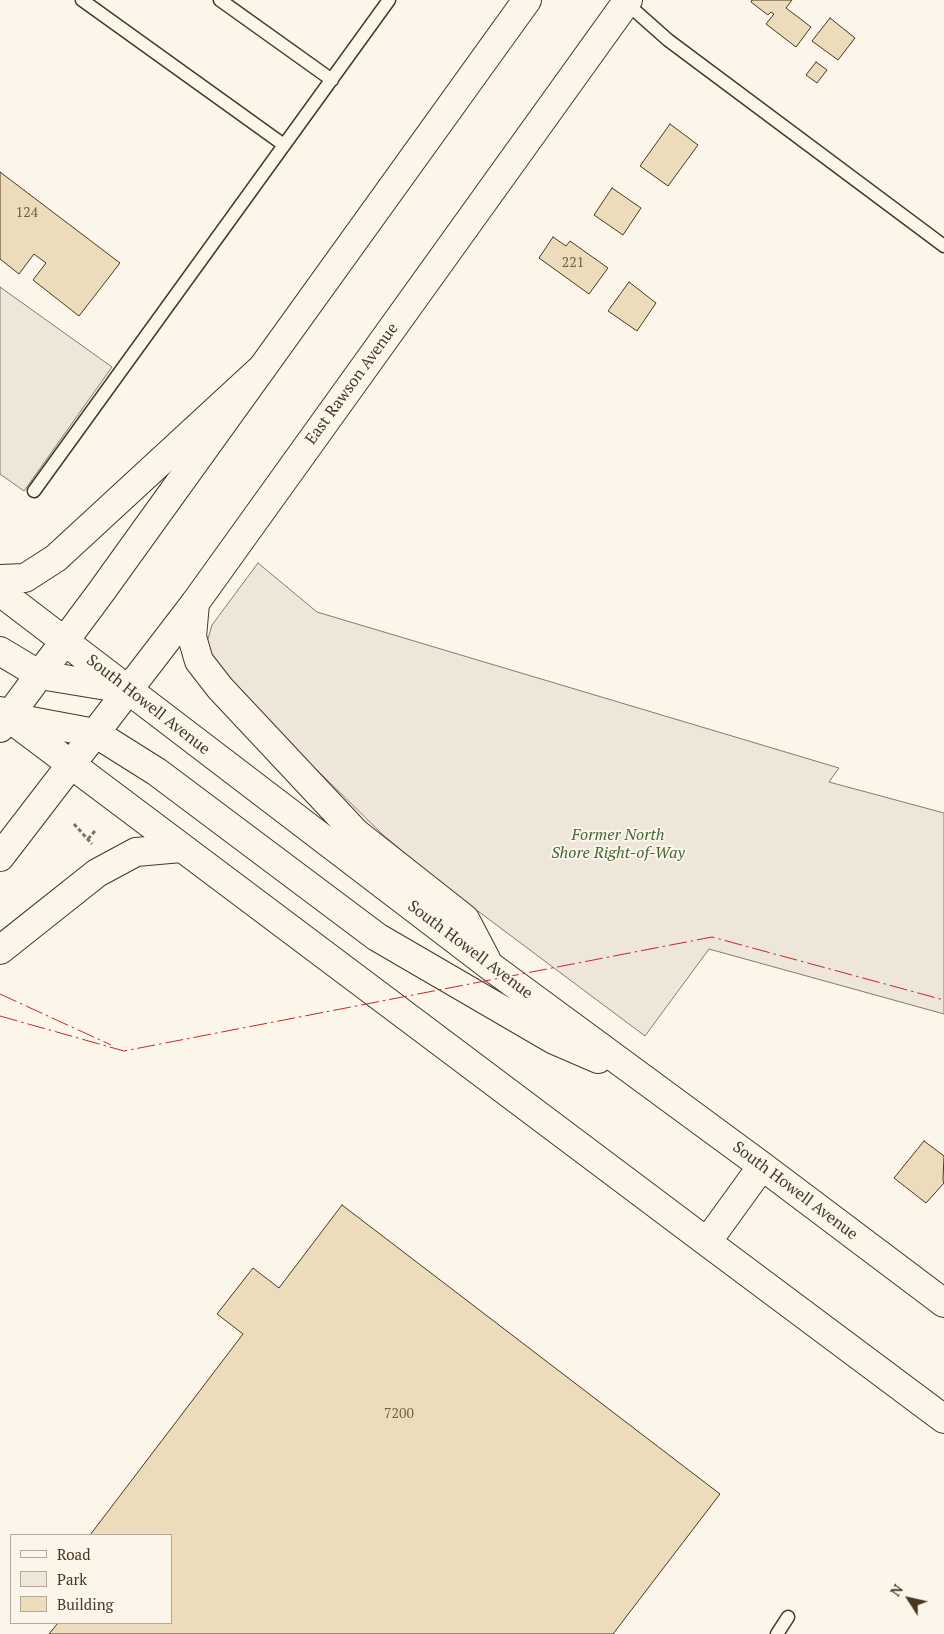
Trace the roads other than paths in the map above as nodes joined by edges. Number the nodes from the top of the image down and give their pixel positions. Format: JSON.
{"nodes":[{"id":1,"x":82,"y":0,"type":"edge"},
{"id":2,"x":220,"y":0,"type":"edge"},
{"id":3,"x":389,"y":0,"type":"edge"},
{"id":4,"x":527,"y":0,"type":"edge"},
{"id":5,"x":625,"y":1,"type":"edge"},
{"id":6,"x":332,"y":80,"type":"junction"},
{"id":7,"x":284,"y":145,"type":"junction"},
{"id":8,"x":944,"y":246,"type":"edge"},
{"id":9,"x":262,"y":368,"type":"junction"},
{"id":10,"x":34,"y":491,"type":"dead end"},
{"id":11,"x":0,"y":579,"type":"edge"},
{"id":12,"x":0,"y":592,"type":"edge"},
{"id":13,"x":195,"y":603,"type":"junction"},
{"id":14,"x":65,"y":642,"type":"junction"},
{"id":15,"x":0,"y":651,"type":"edge"},
{"id":16,"x":40,"y":675,"type":"junction"},
{"id":17,"x":129,"y":690,"type":"junction"},
{"id":18,"x":3,"y":719,"type":"edge"},
{"id":19,"x":95,"y":733,"type":"junction"},
{"id":20,"x":70,"y":765,"type":"junction"},
{"id":21,"x":181,"y":848,"type":"junction"},
{"id":22,"x":0,"y":857,"type":"edge"},
{"id":23,"x":0,"y":950,"type":"edge"},
{"id":24,"x":490,"y":966,"type":"junction"},
{"id":25,"x":640,"y":1077,"type":"junction"},
{"id":26,"x":762,"y":1166,"type":"junction"},
{"id":27,"x":707,"y":1242,"type":"junction"},
{"id":28,"x":944,"y":1304,"type":"edge"},
{"id":29,"x":944,"y":1419,"type":"edge"},
{"id":30,"x":788,"y":1616,"type":"dead end"},
{"id":31,"x":776,"y":1634,"type":"edge"}],
"edges":[{"from":1,"to":7,"type":"lane"},
{"from":2,"to":6,"type":"lane"},
{"from":3,"to":6,"type":"lane"},
{"from":4,"to":9,"type":"main road"},
{"from":5,"to":8,"type":"lane"},
{"from":5,"to":13,"type":"main road","name":"East Rawson Avenue"},
{"from":6,"to":7,"type":"lane"},
{"from":7,"to":10,"type":"lane"},
{"from":9,"to":11,"type":"main road"},
{"from":9,"to":14,"type":"main road"},
{"from":12,"to":14,"type":"main road","name":"South Howell Avenue"},
{"from":13,"to":17,"type":"main road","name":"East Rawson Avenue"},
{"from":13,"to":24,"type":"main road"},
{"from":14,"to":16,"type":"main road"},
{"from":14,"to":17,"type":"main road","name":"South Howell Avenue"},
{"from":15,"to":16,"type":"main road"},
{"from":16,"to":17,"type":"main road"},
{"from":16,"to":18,"type":"main road"},
{"from":17,"to":19,"type":"main road","name":"East Rawson Avenue"},
{"from":17,"to":24,"type":"main road","name":"South Howell Avenue"},
{"from":18,"to":19,"type":"main road"},
{"from":18,"to":20,"type":"main road"},
{"from":19,"to":20,"type":"main road","name":"East Rawson Avenue"},
{"from":19,"to":25,"type":"main road"},
{"from":20,"to":21,"type":"main road"},
{"from":20,"to":22,"type":"main road","name":"East Rawson Avenue"},
{"from":21,"to":23,"type":"main road"},
{"from":21,"to":27,"type":"main road"},
{"from":24,"to":25,"type":"main road","name":"South Howell Avenue"},
{"from":25,"to":26,"type":"main road","name":"South Howell Avenue"},
{"from":26,"to":27,"type":"main road"},
{"from":26,"to":28,"type":"main road","name":"South Howell Avenue"},
{"from":27,"to":29,"type":"main road"},
{"from":30,"to":31,"type":"lane"}]}
